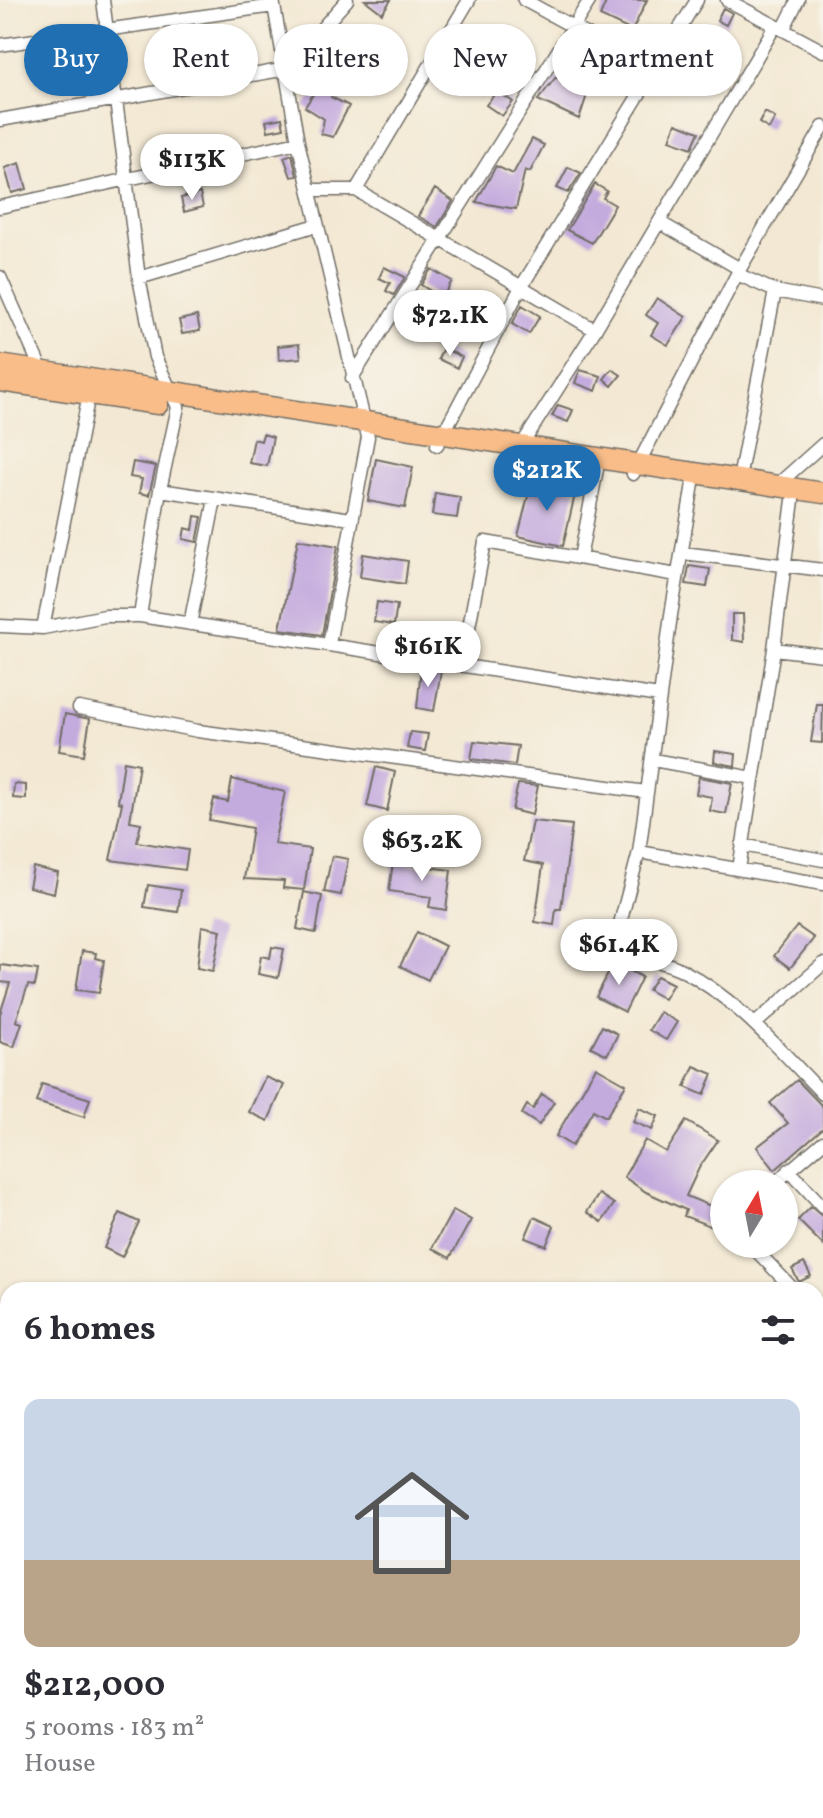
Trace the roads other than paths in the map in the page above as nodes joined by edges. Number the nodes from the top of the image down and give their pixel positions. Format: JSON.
{"nodes":[{"id":1,"x":103,"y":0,"type":"edge"},
{"id":2,"x":347,"y":0,"type":"edge"},
{"id":3,"x":469,"y":0,"type":"edge"},
{"id":4,"x":524,"y":0,"type":"edge"},
{"id":5,"x":590,"y":0,"type":"edge"},
{"id":6,"x":697,"y":0,"type":"edge"},
{"id":7,"x":727,"y":0,"type":"edge"},
{"id":8,"x":798,"y":0,"type":"edge"},
{"id":9,"x":274,"y":3,"type":"edge"},
{"id":10,"x":104,"y":24,"type":"edge"},
{"id":11,"x":278,"y":24,"type":"edge"},
{"id":12,"x":326,"y":24,"type":"edge"},
{"id":13,"x":568,"y":24,"type":"edge"},
{"id":14,"x":573,"y":24,"type":"edge"},
{"id":15,"x":683,"y":24,"type":"edge"},
{"id":16,"x":128,"y":28,"type":"edge"},
{"id":17,"x":779,"y":28,"type":"junction"},
{"id":18,"x":24,"y":42,"type":"edge"},
{"id":19,"x":0,"y":45,"type":"edge"},
{"id":20,"x":823,"y":51,"type":"edge"},
{"id":21,"x":552,"y":59,"type":"edge"},
{"id":22,"x":274,"y":71,"type":"edge"},
{"id":23,"x":113,"y":96,"type":"edge"},
{"id":24,"x":290,"y":96,"type":"edge"},
{"id":25,"x":640,"y":96,"type":"edge"},
{"id":26,"x":114,"y":102,"type":"junction"},
{"id":27,"x":0,"y":120,"type":"edge"},
{"id":28,"x":823,"y":127,"type":"edge"},
{"id":29,"x":298,"y":142,"type":"junction"},
{"id":30,"x":125,"y":181,"type":"junction"},
{"id":31,"x":312,"y":190,"type":"junction"},
{"id":32,"x":356,"y":190,"type":"junction"},
{"id":33,"x":0,"y":207,"type":"edge"},
{"id":34,"x":659,"y":222,"type":"junction"},
{"id":35,"x":317,"y":225,"type":"junction"},
{"id":36,"x":440,"y":241,"type":"junction"},
{"id":37,"x":739,"y":271,"type":"junction"},
{"id":38,"x":0,"y":277,"type":"edge"},
{"id":39,"x":139,"y":278,"type":"junction"},
{"id":40,"x":520,"y":289,"type":"junction"},
{"id":41,"x":775,"y":291,"type":"junction"},
{"id":42,"x":823,"y":300,"type":"edge"},
{"id":43,"x":595,"y":330,"type":"junction"},
{"id":44,"x":0,"y":365,"type":"edge"},
{"id":45,"x":42,"y":371,"type":"junction"},
{"id":46,"x":352,"y":378,"type":"junction"},
{"id":47,"x":0,"y":381,"type":"edge"},
{"id":48,"x":89,"y":394,"type":"junction"},
{"id":49,"x":174,"y":399,"type":"junction"},
{"id":50,"x":367,"y":430,"type":"junction"},
{"id":51,"x":441,"y":440,"type":"junction"},
{"id":52,"x":823,"y":444,"type":"edge"},
{"id":53,"x":516,"y":451,"type":"junction"},
{"id":54,"x":635,"y":468,"type":"junction"},
{"id":55,"x":597,"y":469,"type":"junction"},
{"id":56,"x":739,"y":479,"type":"junction"},
{"id":57,"x":693,"y":484,"type":"junction"},
{"id":58,"x":776,"y":486,"type":"junction"},
{"id":59,"x":160,"y":490,"type":"junction"},
{"id":60,"x":823,"y":493,"type":"edge"},
{"id":61,"x":215,"y":499,"type":"junction"},
{"id":62,"x":793,"y":500,"type":"junction"},
{"id":63,"x":823,"y":505,"type":"edge"},
{"id":64,"x":351,"y":519,"type":"junction"},
{"id":65,"x":683,"y":553,"type":"junction"},
{"id":66,"x":580,"y":558,"type":"junction"},
{"id":67,"x":783,"y":564,"type":"junction"},
{"id":68,"x":823,"y":570,"type":"edge"},
{"id":69,"x":677,"y":575,"type":"junction"},
{"id":70,"x":140,"y":616,"type":"junction"},
{"id":71,"x":190,"y":624,"type":"junction"},
{"id":72,"x":0,"y":626,"type":"edge"},
{"id":73,"x":43,"y":628,"type":"junction"},
{"id":74,"x":329,"y":644,"type":"junction"},
{"id":75,"x":774,"y":649,"type":"junction"},
{"id":76,"x":823,"y":655,"type":"edge"},
{"id":77,"x":462,"y":664,"type":"junction"},
{"id":78,"x":659,"y":696,"type":"junction"},
{"id":79,"x":79,"y":708,"type":"dead end"},
{"id":80,"x":653,"y":760,"type":"junction"},
{"id":81,"x":753,"y":778,"type":"junction"},
{"id":82,"x":646,"y":792,"type":"junction"},
{"id":83,"x":742,"y":845,"type":"junction"},
{"id":84,"x":639,"y":852,"type":"junction"},
{"id":85,"x":823,"y":860,"type":"edge"},
{"id":86,"x":739,"y":869,"type":"junction"},
{"id":87,"x":823,"y":884,"type":"edge"},
{"id":88,"x":823,"y":964,"type":"edge"},
{"id":89,"x":755,"y":1024,"type":"junction"},
{"id":90,"x":823,"y":1094,"type":"edge"},
{"id":91,"x":823,"y":1142,"type":"edge"},
{"id":92,"x":789,"y":1170,"type":"edge"},
{"id":93,"x":798,"y":1180,"type":"edge"},
{"id":94,"x":823,"y":1207,"type":"edge"},
{"id":95,"x":763,"y":1258,"type":"edge"},
{"id":96,"x":786,"y":1282,"type":"edge"}],
"edges":[{"from":1,"to":10,"type":"street"},
{"from":2,"to":12,"type":"street"},
{"from":3,"to":32,"type":"street"},
{"from":4,"to":13,"type":"street"},
{"from":5,"to":14,"type":"street"},
{"from":6,"to":15,"type":"street"},
{"from":7,"to":17,"type":"street"},
{"from":8,"to":17,"type":"street"},
{"from":9,"to":11,"type":"street"},
{"from":9,"to":16,"type":"street"},
{"from":17,"to":20,"type":"street"},
{"from":17,"to":34,"type":"street"},
{"from":18,"to":19,"type":"street"},
{"from":21,"to":36,"type":"street"},
{"from":22,"to":26,"type":"street"},
{"from":23,"to":26,"type":"street"},
{"from":24,"to":29,"type":"street"},
{"from":25,"to":40,"type":"street"},
{"from":26,"to":27,"type":"street"},
{"from":26,"to":30,"type":"street"},
{"from":28,"to":37,"type":"street"},
{"from":29,"to":30,"type":"street"},
{"from":29,"to":31,"type":"street"},
{"from":30,"to":33,"type":"street"},
{"from":30,"to":39,"type":"street"},
{"from":31,"to":32,"type":"street"},
{"from":31,"to":35,"type":"street"},
{"from":32,"to":36,"type":"street"},
{"from":34,"to":37,"type":"street"},
{"from":34,"to":43,"type":"street"},
{"from":35,"to":39,"type":"street"},
{"from":35,"to":46,"type":"street"},
{"from":36,"to":40,"type":"street"},
{"from":36,"to":46,"type":"street"},
{"from":37,"to":41,"type":"street"},
{"from":37,"to":54,"type":"street"},
{"from":38,"to":45,"type":"street"},
{"from":39,"to":49,"type":"street"},
{"from":40,"to":43,"type":"street"},
{"from":40,"to":51,"type":"street"},
{"from":41,"to":42,"type":"street"},
{"from":41,"to":56,"type":"street"},
{"from":43,"to":53,"type":"street"},
{"from":44,"to":45,"type":"main road"},
{"from":45,"to":49,"type":"main road"},
{"from":46,"to":50,"type":"street"},
{"from":47,"to":48,"type":"main road"},
{"from":48,"to":49,"type":"main road"},
{"from":48,"to":73,"type":"street"},
{"from":49,"to":50,"type":"main road"},
{"from":49,"to":59,"type":"street"},
{"from":50,"to":51,"type":"main road"},
{"from":50,"to":64,"type":"street"},
{"from":51,"to":53,"type":"main road"},
{"from":52,"to":58,"type":"street"},
{"from":53,"to":54,"type":"main road"},
{"from":53,"to":55,"type":"main road"},
{"from":54,"to":55,"type":"main road"},
{"from":54,"to":56,"type":"main road"},
{"from":54,"to":57,"type":"main road"},
{"from":55,"to":66,"type":"street"},
{"from":56,"to":58,"type":"main road"},
{"from":57,"to":62,"type":"main road"},
{"from":57,"to":65,"type":"street"},
{"from":58,"to":60,"type":"main road"},
{"from":59,"to":61,"type":"street"},
{"from":59,"to":70,"type":"street"},
{"from":61,"to":64,"type":"street"},
{"from":61,"to":71,"type":"street"},
{"from":62,"to":63,"type":"main road"},
{"from":62,"to":67,"type":"street"},
{"from":64,"to":74,"type":"street"},
{"from":65,"to":67,"type":"street"},
{"from":65,"to":69,"type":"street"},
{"from":66,"to":69,"type":"street"},
{"from":66,"to":77,"type":"street"},
{"from":67,"to":68,"type":"street"},
{"from":67,"to":75,"type":"street"},
{"from":69,"to":78,"type":"street"},
{"from":70,"to":71,"type":"street"},
{"from":70,"to":73,"type":"street"},
{"from":71,"to":74,"type":"street"},
{"from":72,"to":73,"type":"street"},
{"from":74,"to":77,"type":"street"},
{"from":75,"to":76,"type":"street"},
{"from":75,"to":81,"type":"street"},
{"from":77,"to":78,"type":"street"},
{"from":78,"to":80,"type":"street"},
{"from":79,"to":82,"type":"street"},
{"from":80,"to":81,"type":"street"},
{"from":80,"to":82,"type":"street"},
{"from":81,"to":83,"type":"street"},
{"from":82,"to":84,"type":"street"},
{"from":83,"to":85,"type":"street"},
{"from":83,"to":86,"type":"street"},
{"from":84,"to":86,"type":"street"},
{"from":84,"to":89,"type":"street"},
{"from":86,"to":87,"type":"street"},
{"from":88,"to":89,"type":"street"},
{"from":89,"to":90,"type":"street"},
{"from":91,"to":92,"type":"street"},
{"from":93,"to":94,"type":"street"},
{"from":95,"to":96,"type":"street"}]}
